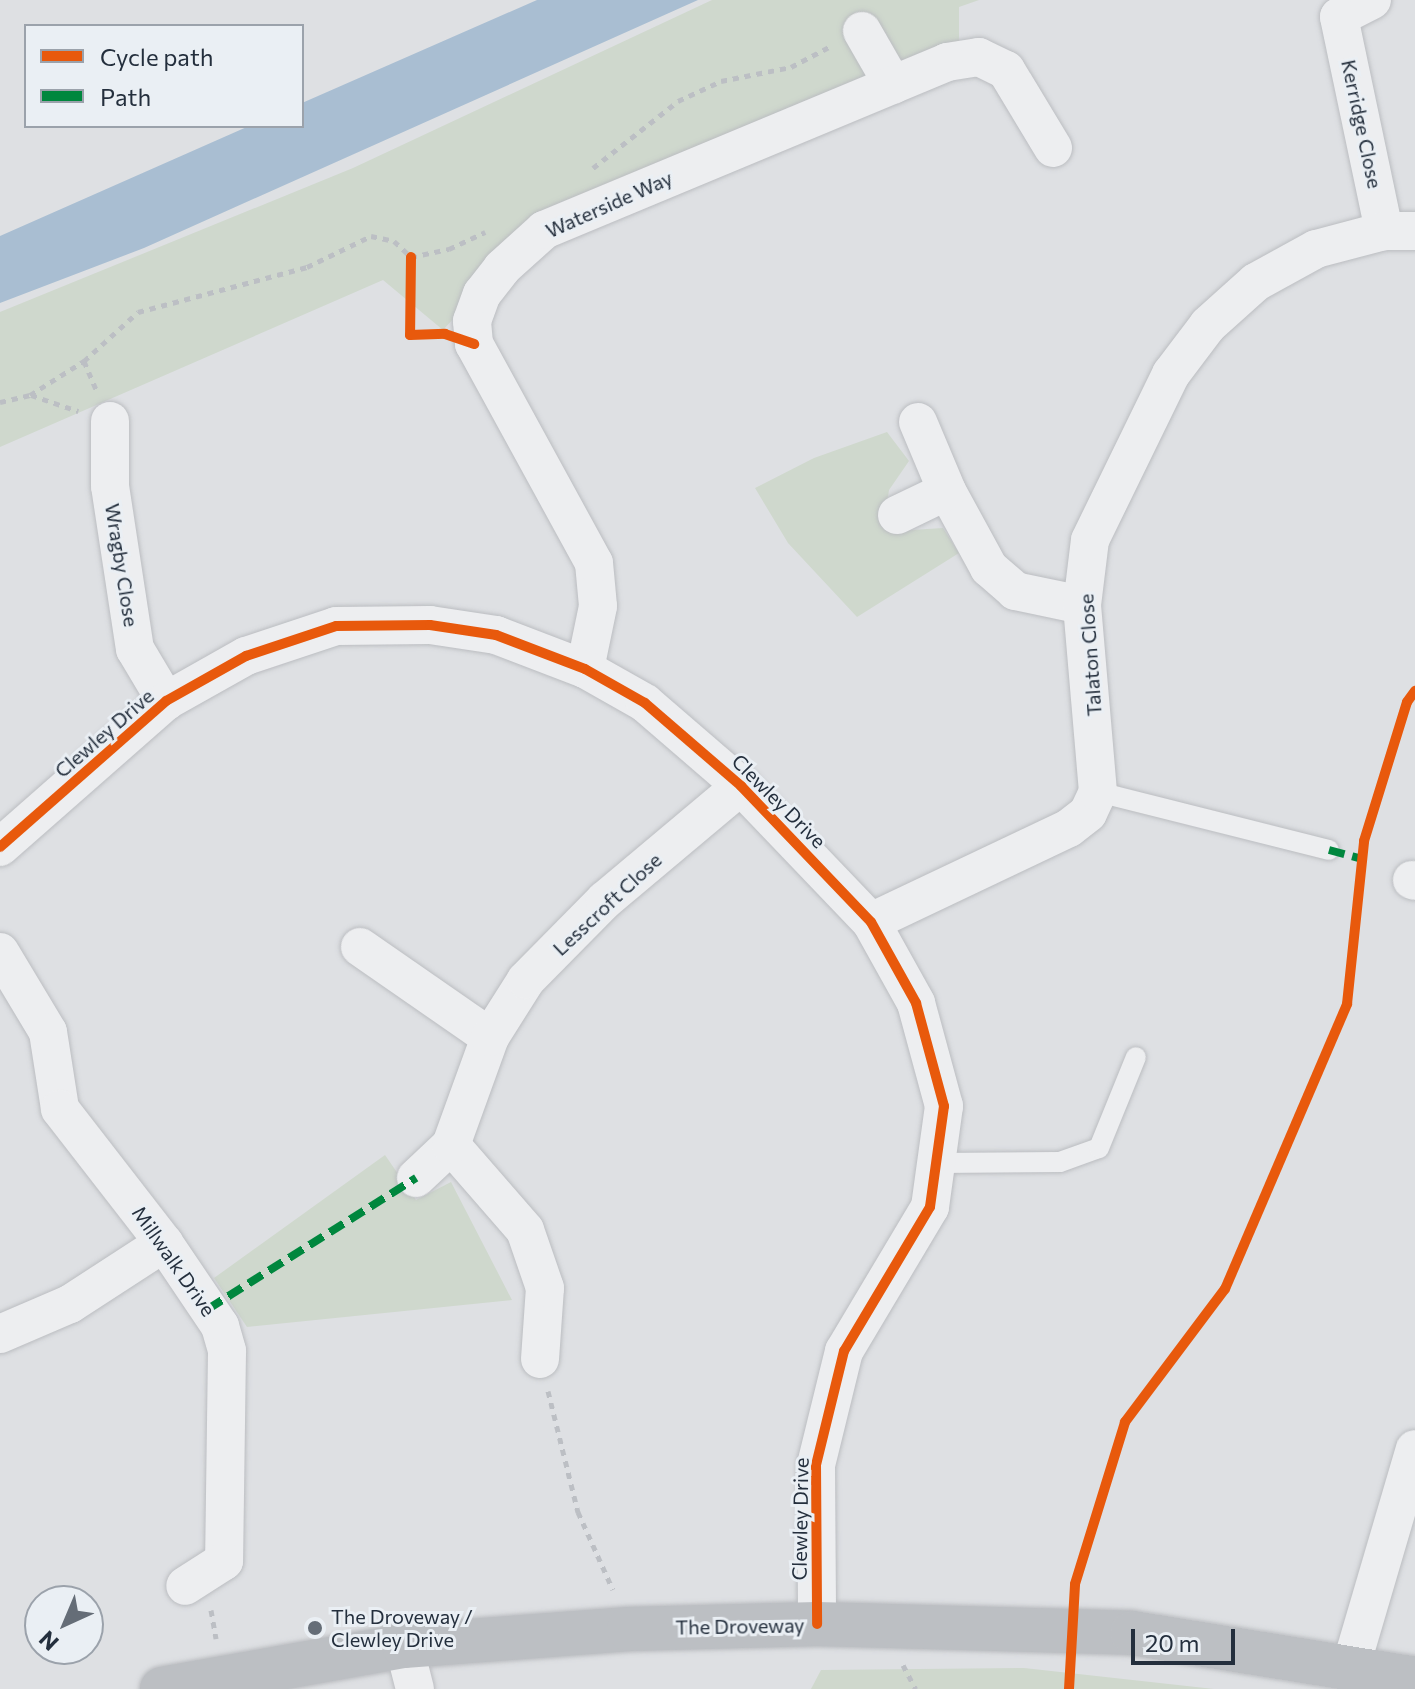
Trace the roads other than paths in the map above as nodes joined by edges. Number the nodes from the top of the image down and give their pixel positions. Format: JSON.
{"nodes":[{"id":1,"x":1348,"y":6,"type":"edge"},
{"id":2,"x":862,"y":31,"type":"road end"},
{"id":3,"x":893,"y":85,"type":"junction"},
{"id":4,"x":1053,"y":148,"type":"dead end"},
{"id":5,"x":1399,"y":231,"type":"edge"},
{"id":6,"x":110,"y":421,"type":"dead end"},
{"id":7,"x":918,"y":422,"type":"dead end"},
{"id":8,"x":947,"y":491,"type":"junction"},
{"id":9,"x":897,"y":515,"type":"dead end"},
{"id":10,"x":1082,"y":605,"type":"junction"},
{"id":11,"x":585,"y":669,"type":"junction"},
{"id":12,"x":166,"y":701,"type":"junction"},
{"id":13,"x":741,"y":786,"type":"junction"},
{"id":14,"x":1098,"y":792,"type":"junction"},
{"id":15,"x":0,"y":847,"type":"edge"},
{"id":16,"x":1329,"y":850,"type":"dead end"},
{"id":17,"x":871,"y":922,"type":"junction"},
{"id":18,"x":360,"y":947,"type":"dead end"},
{"id":19,"x":0,"y":952,"type":"edge"},
{"id":20,"x":490,"y":1037,"type":"junction"},
{"id":21,"x":1136,"y":1057,"type":"dead end"},
{"id":22,"x":451,"y":1145,"type":"junction"},
{"id":23,"x":939,"y":1163,"type":"junction"},
{"id":24,"x":416,"y":1178,"type":"dead end"},
{"id":25,"x":164,"y":1243,"type":"junction"},
{"id":26,"x":0,"y":1334,"type":"edge"},
{"id":27,"x":540,"y":1359,"type":"road end"},
{"id":28,"x":1415,"y":1449,"type":"edge"},
{"id":29,"x":195,"y":1580,"type":"road end"},
{"id":30,"x":817,"y":1624,"type":"junction"},
{"id":31,"x":404,"y":1646,"type":"junction"},
{"id":32,"x":1351,"y":1666,"type":"junction"},
{"id":33,"x":1415,"y":1679,"type":"edge"},
{"id":34,"x":162,"y":1689,"type":"edge"},
{"id":35,"x":415,"y":1689,"type":"edge"}],
"edges":[{"from":1,"to":5,"type":"street","name":"Kerridge Close"},
{"from":2,"to":3,"type":"street"},
{"from":3,"to":4,"type":"street","name":"Waterside Way"},
{"from":3,"to":11,"type":"street","name":"Waterside Way"},
{"from":5,"to":10,"type":"street","name":"Talaton Close"},
{"from":6,"to":12,"type":"street","name":"Wragby Close"},
{"from":7,"to":8,"type":"street"},
{"from":8,"to":9,"type":"street"},
{"from":8,"to":10,"type":"street"},
{"from":10,"to":14,"type":"street","name":"Talaton Close"},
{"from":11,"to":12,"type":"street","name":"Clewley Drive"},
{"from":11,"to":13,"type":"street","name":"Clewley Drive"},
{"from":12,"to":15,"type":"street","name":"Clewley Drive"},
{"from":13,"to":17,"type":"street","name":"Clewley Drive"},
{"from":13,"to":20,"type":"street","name":"Lesscroft Close"},
{"from":14,"to":16,"type":"lane"},
{"from":14,"to":17,"type":"street"},
{"from":17,"to":23,"type":"street","name":"Clewley Drive"},
{"from":18,"to":20,"type":"street"},
{"from":19,"to":25,"type":"street","name":"Millwalk Drive"},
{"from":20,"to":22,"type":"street","name":"Lesscroft Close"},
{"from":21,"to":23,"type":"lane"},
{"from":22,"to":24,"type":"street"},
{"from":22,"to":27,"type":"street"},
{"from":23,"to":30,"type":"street","name":"Clewley Drive"},
{"from":25,"to":26,"type":"street"},
{"from":25,"to":29,"type":"street","name":"Millwalk Drive"},
{"from":28,"to":32,"type":"street"},
{"from":30,"to":31,"type":"street","name":"The Droveway"},
{"from":30,"to":32,"type":"street","name":"The Droveway"},
{"from":31,"to":34,"type":"street","name":"The Droveway"},
{"from":31,"to":35,"type":"street"},
{"from":32,"to":33,"type":"street","name":"The Droveway"}]}
